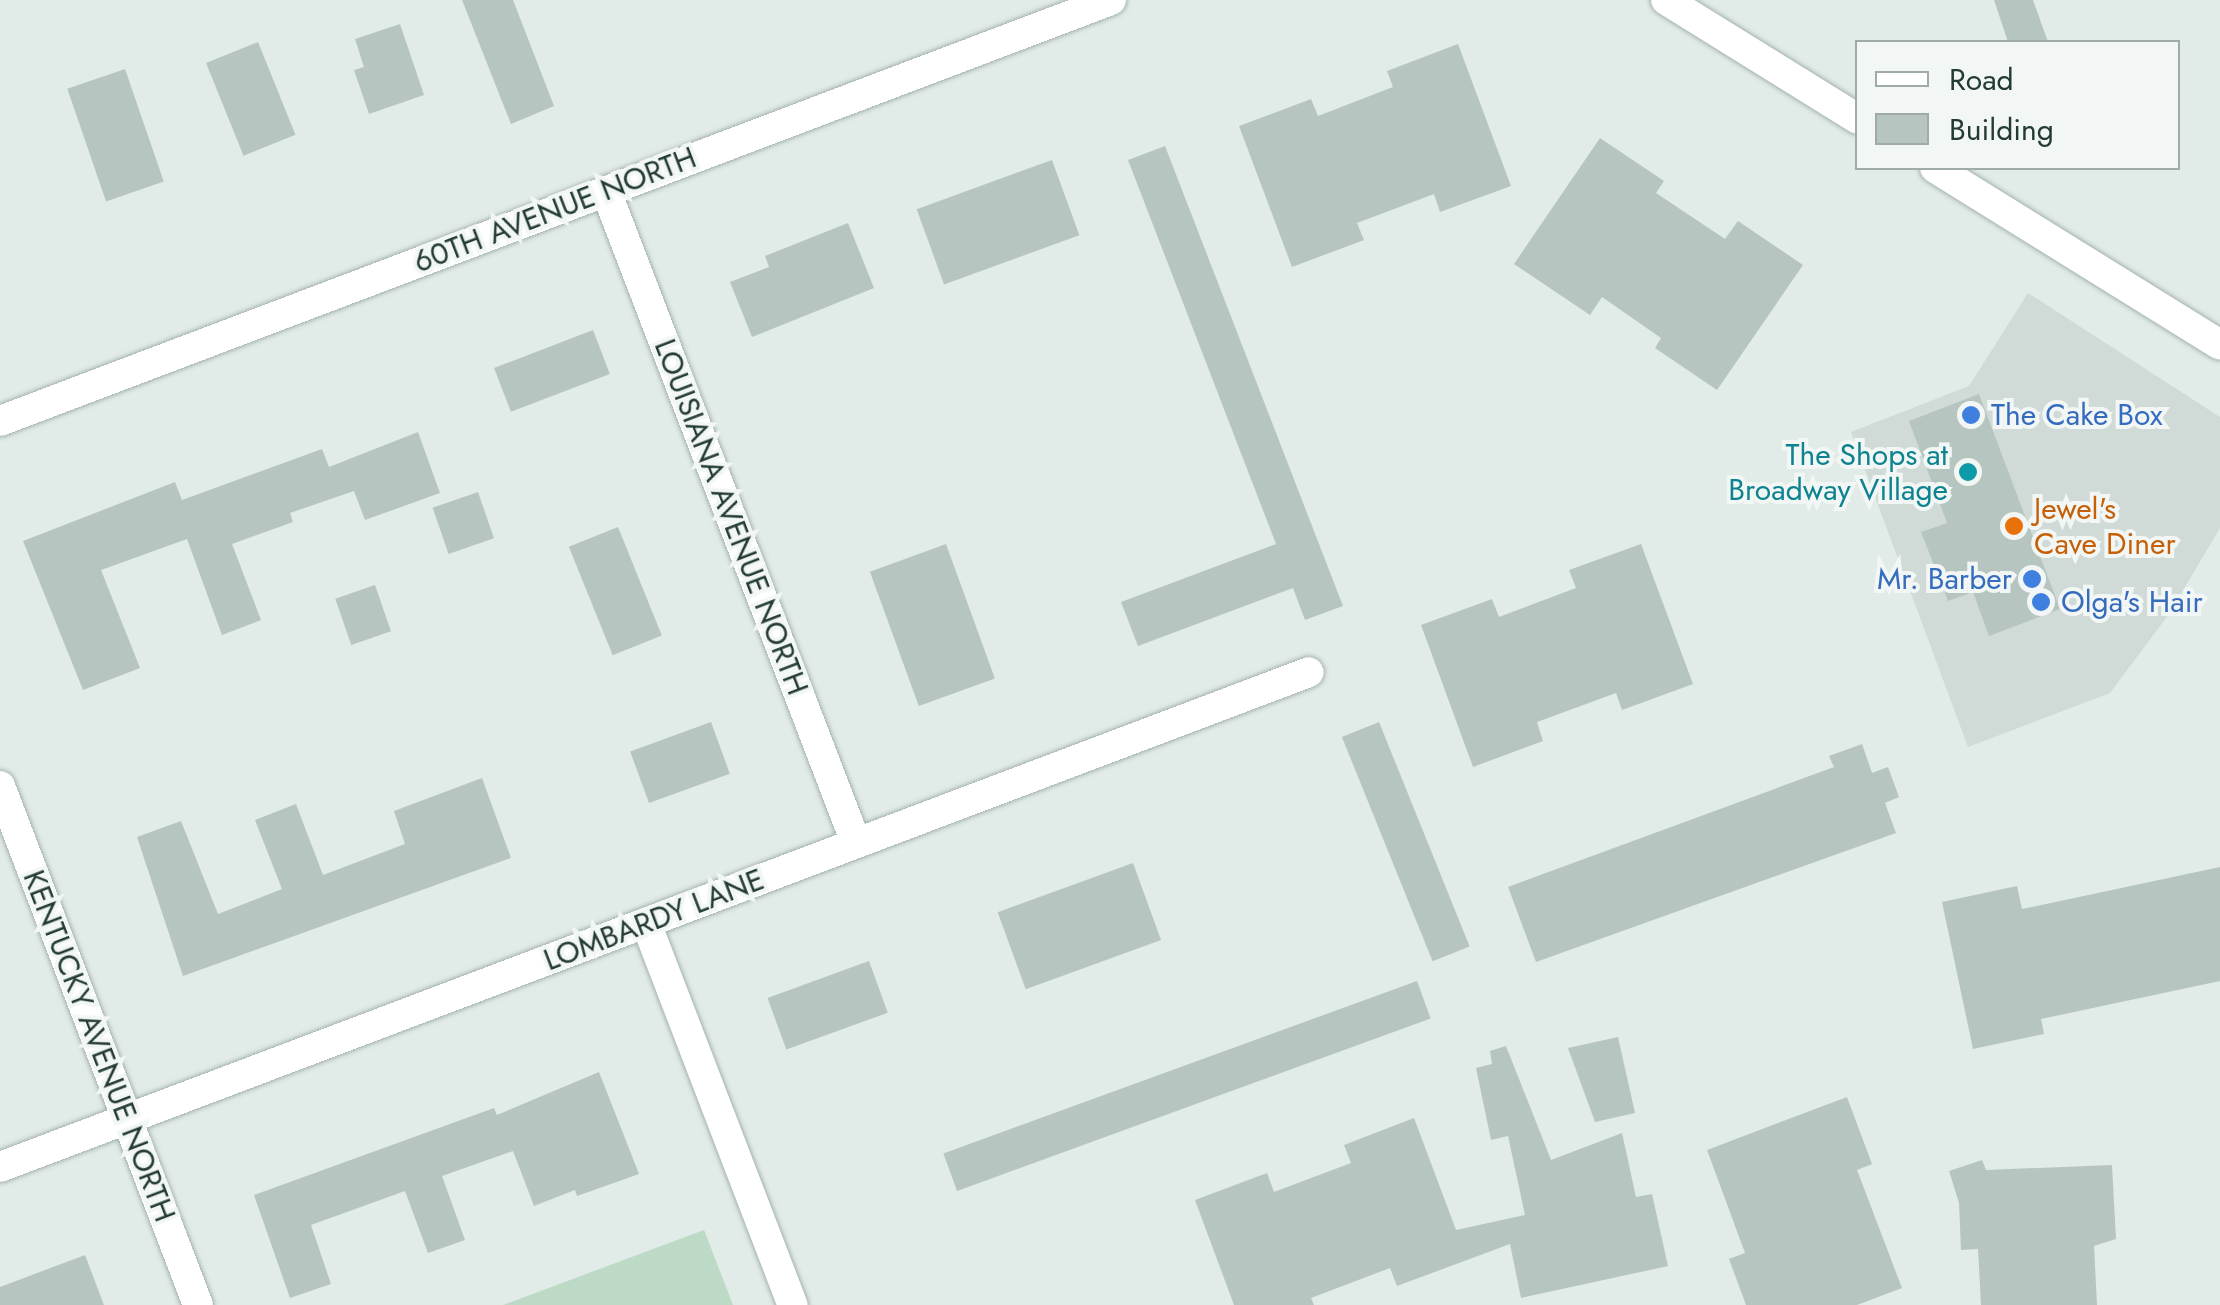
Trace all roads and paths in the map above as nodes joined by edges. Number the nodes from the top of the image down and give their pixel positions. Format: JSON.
{"nodes":[{"id":1,"x":1110,"y":0,"type":"edge"},
{"id":2,"x":1666,"y":0,"type":"edge"},
{"id":3,"x":1855,"y":117,"type":"edge"},
{"id":4,"x":1938,"y":170,"type":"edge"},
{"id":5,"x":606,"y":191,"type":"junction"},
{"id":6,"x":2220,"y":346,"type":"edge"},
{"id":7,"x":0,"y":420,"type":"edge"},
{"id":8,"x":1309,"y":672,"type":"dead end"},
{"id":9,"x":0,"y":786,"type":"edge"},
{"id":10,"x":856,"y":843,"type":"junction"},
{"id":11,"x":646,"y":923,"type":"junction"},
{"id":12,"x":128,"y":1119,"type":"junction"},
{"id":13,"x":0,"y":1167,"type":"edge"},
{"id":14,"x":198,"y":1305,"type":"edge"},
{"id":15,"x":793,"y":1305,"type":"edge"}],
"edges":[{"from":1,"to":5,"type":"street","name":"60TH AVENUE NORTH"},
{"from":2,"to":3,"type":"street"},
{"from":4,"to":6,"type":"street"},
{"from":5,"to":7,"type":"street","name":"60TH AVENUE NORTH"},
{"from":5,"to":10,"type":"street","name":"LOUISIANA AVENUE NORTH"},
{"from":8,"to":10,"type":"street","name":"LOMBARDY LANE"},
{"from":9,"to":12,"type":"street","name":"KENTUCKY AVENUE NORTH"},
{"from":10,"to":11,"type":"street","name":"LOMBARDY LANE"},
{"from":11,"to":12,"type":"street","name":"LOMBARDY LANE"},
{"from":11,"to":15,"type":"street"},
{"from":12,"to":13,"type":"street","name":"LOMBARDY LANE"},
{"from":12,"to":14,"type":"street","name":"KENTUCKY AVENUE NORTH"}]}
